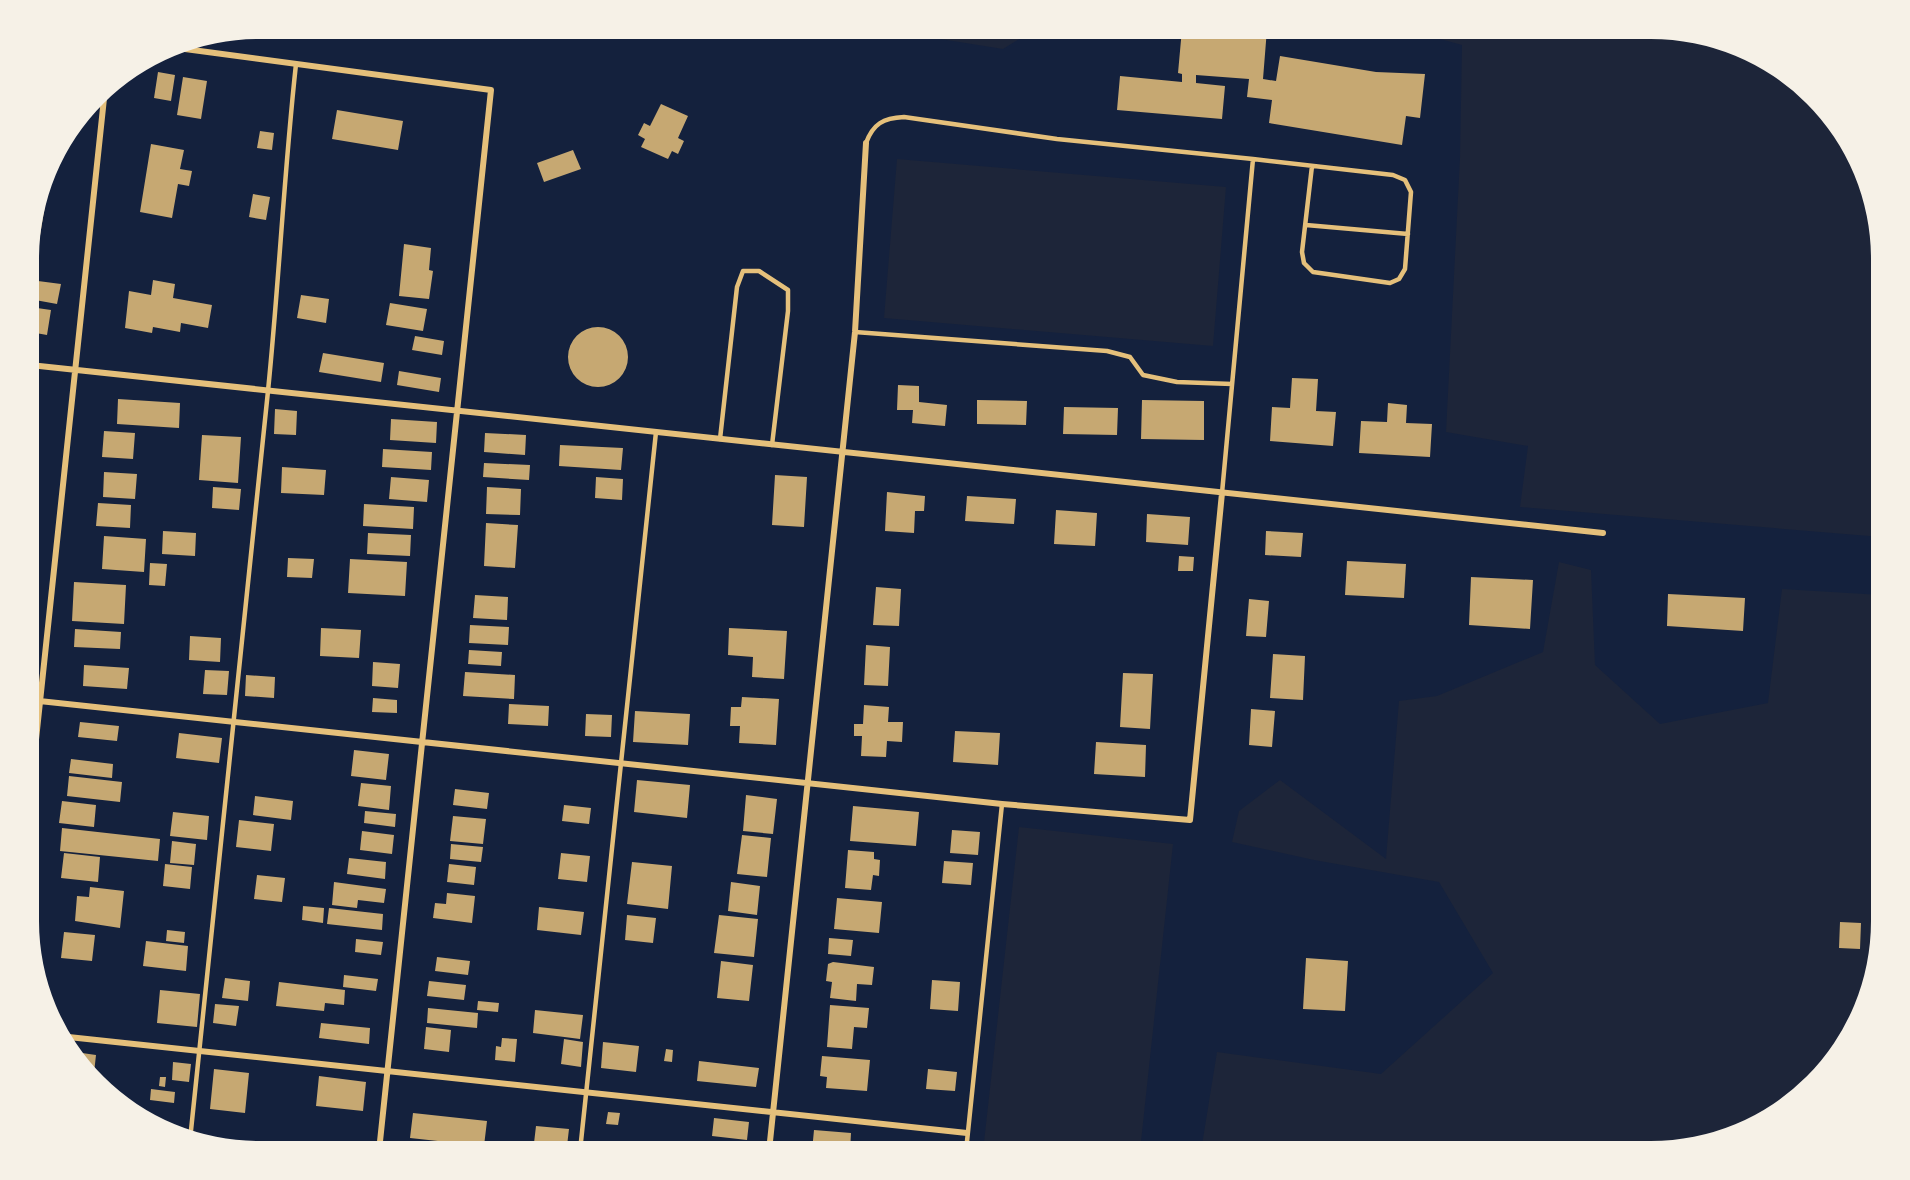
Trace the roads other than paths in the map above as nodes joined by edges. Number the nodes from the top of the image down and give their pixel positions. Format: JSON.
{"nodes":[{"id":1,"x":192,"y":50,"type":"edge"},
{"id":2,"x":296,"y":64,"type":"junction"},
{"id":3,"x":103,"y":105,"type":"edge"},
{"id":4,"x":866,"y":143,"type":"joint"},
{"id":5,"x":1253,"y":159,"type":"junction"},
{"id":6,"x":1312,"y":166,"type":"junction"},
{"id":7,"x":1305,"y":225,"type":"junction"},
{"id":8,"x":1408,"y":234,"type":"junction"},
{"id":9,"x":855,"y":332,"type":"junction"},
{"id":10,"x":39,"y":366,"type":"edge"},
{"id":11,"x":75,"y":370,"type":"junction"},
{"id":12,"x":1232,"y":384,"type":"junction"},
{"id":13,"x":268,"y":391,"type":"junction"},
{"id":14,"x":457,"y":411,"type":"junction"},
{"id":15,"x":656,"y":432,"type":"junction"},
{"id":16,"x":720,"y":439,"type":"junction"},
{"id":17,"x":772,"y":445,"type":"junction"},
{"id":18,"x":843,"y":452,"type":"junction"},
{"id":19,"x":1222,"y":493,"type":"junction"},
{"id":20,"x":1602,"y":533,"type":"dead end"},
{"id":21,"x":40,"y":701,"type":"junction"},
{"id":22,"x":39,"y":710,"type":"edge"},
{"id":23,"x":234,"y":722,"type":"junction"},
{"id":24,"x":422,"y":742,"type":"junction"},
{"id":25,"x":621,"y":764,"type":"junction"},
{"id":26,"x":808,"y":783,"type":"junction"},
{"id":27,"x":1002,"y":804,"type":"junction"},
{"id":28,"x":73,"y":1037,"type":"edge"},
{"id":29,"x":199,"y":1051,"type":"junction"},
{"id":30,"x":388,"y":1071,"type":"junction"},
{"id":31,"x":586,"y":1092,"type":"junction"},
{"id":32,"x":773,"y":1112,"type":"junction"},
{"id":33,"x":191,"y":1130,"type":"edge"},
{"id":34,"x":968,"y":1133,"type":"junction"},
{"id":35,"x":380,"y":1141,"type":"edge"},
{"id":36,"x":581,"y":1141,"type":"edge"},
{"id":37,"x":770,"y":1141,"type":"edge"},
{"id":38,"x":967,"y":1141,"type":"edge"}],
"edges":[{"from":1,"to":2,"type":"street"},
{"from":2,"to":13,"type":"lane"},
{"from":2,"to":14,"type":"street"},
{"from":3,"to":11,"type":"street"},
{"from":4,"to":5,"type":"lane"},
{"from":4,"to":9,"type":"street"},
{"from":5,"to":6,"type":"lane"},
{"from":5,"to":12,"type":"lane"},
{"from":6,"to":7,"type":"lane"},
{"from":6,"to":8,"type":"lane"},
{"from":7,"to":8,"type":"lane"},
{"from":7,"to":8,"type":"lane"},
{"from":9,"to":12,"type":"lane"},
{"from":9,"to":18,"type":"street"},
{"from":10,"to":11,"type":"street"},
{"from":11,"to":13,"type":"street"},
{"from":11,"to":21,"type":"street"},
{"from":12,"to":19,"type":"lane"},
{"from":13,"to":14,"type":"street"},
{"from":13,"to":23,"type":"lane"},
{"from":14,"to":15,"type":"street"},
{"from":14,"to":24,"type":"street"},
{"from":15,"to":16,"type":"street"},
{"from":15,"to":25,"type":"lane"},
{"from":16,"to":17,"type":"street"},
{"from":16,"to":17,"type":"lane"},
{"from":17,"to":18,"type":"street"},
{"from":18,"to":19,"type":"street"},
{"from":18,"to":26,"type":"street"},
{"from":19,"to":20,"type":"street"},
{"from":19,"to":27,"type":"street"},
{"from":21,"to":22,"type":"street"},
{"from":21,"to":23,"type":"street"},
{"from":23,"to":24,"type":"street"},
{"from":23,"to":29,"type":"lane"},
{"from":24,"to":25,"type":"street"},
{"from":24,"to":30,"type":"street"},
{"from":25,"to":26,"type":"street"},
{"from":25,"to":31,"type":"lane"},
{"from":26,"to":27,"type":"street"},
{"from":26,"to":32,"type":"street"},
{"from":27,"to":34,"type":"lane"},
{"from":28,"to":29,"type":"street"},
{"from":29,"to":30,"type":"street"},
{"from":29,"to":33,"type":"lane"},
{"from":30,"to":31,"type":"street"},
{"from":30,"to":35,"type":"street"},
{"from":31,"to":32,"type":"street"},
{"from":31,"to":36,"type":"lane"},
{"from":32,"to":34,"type":"street"},
{"from":32,"to":37,"type":"street"},
{"from":34,"to":38,"type":"lane"}]}
